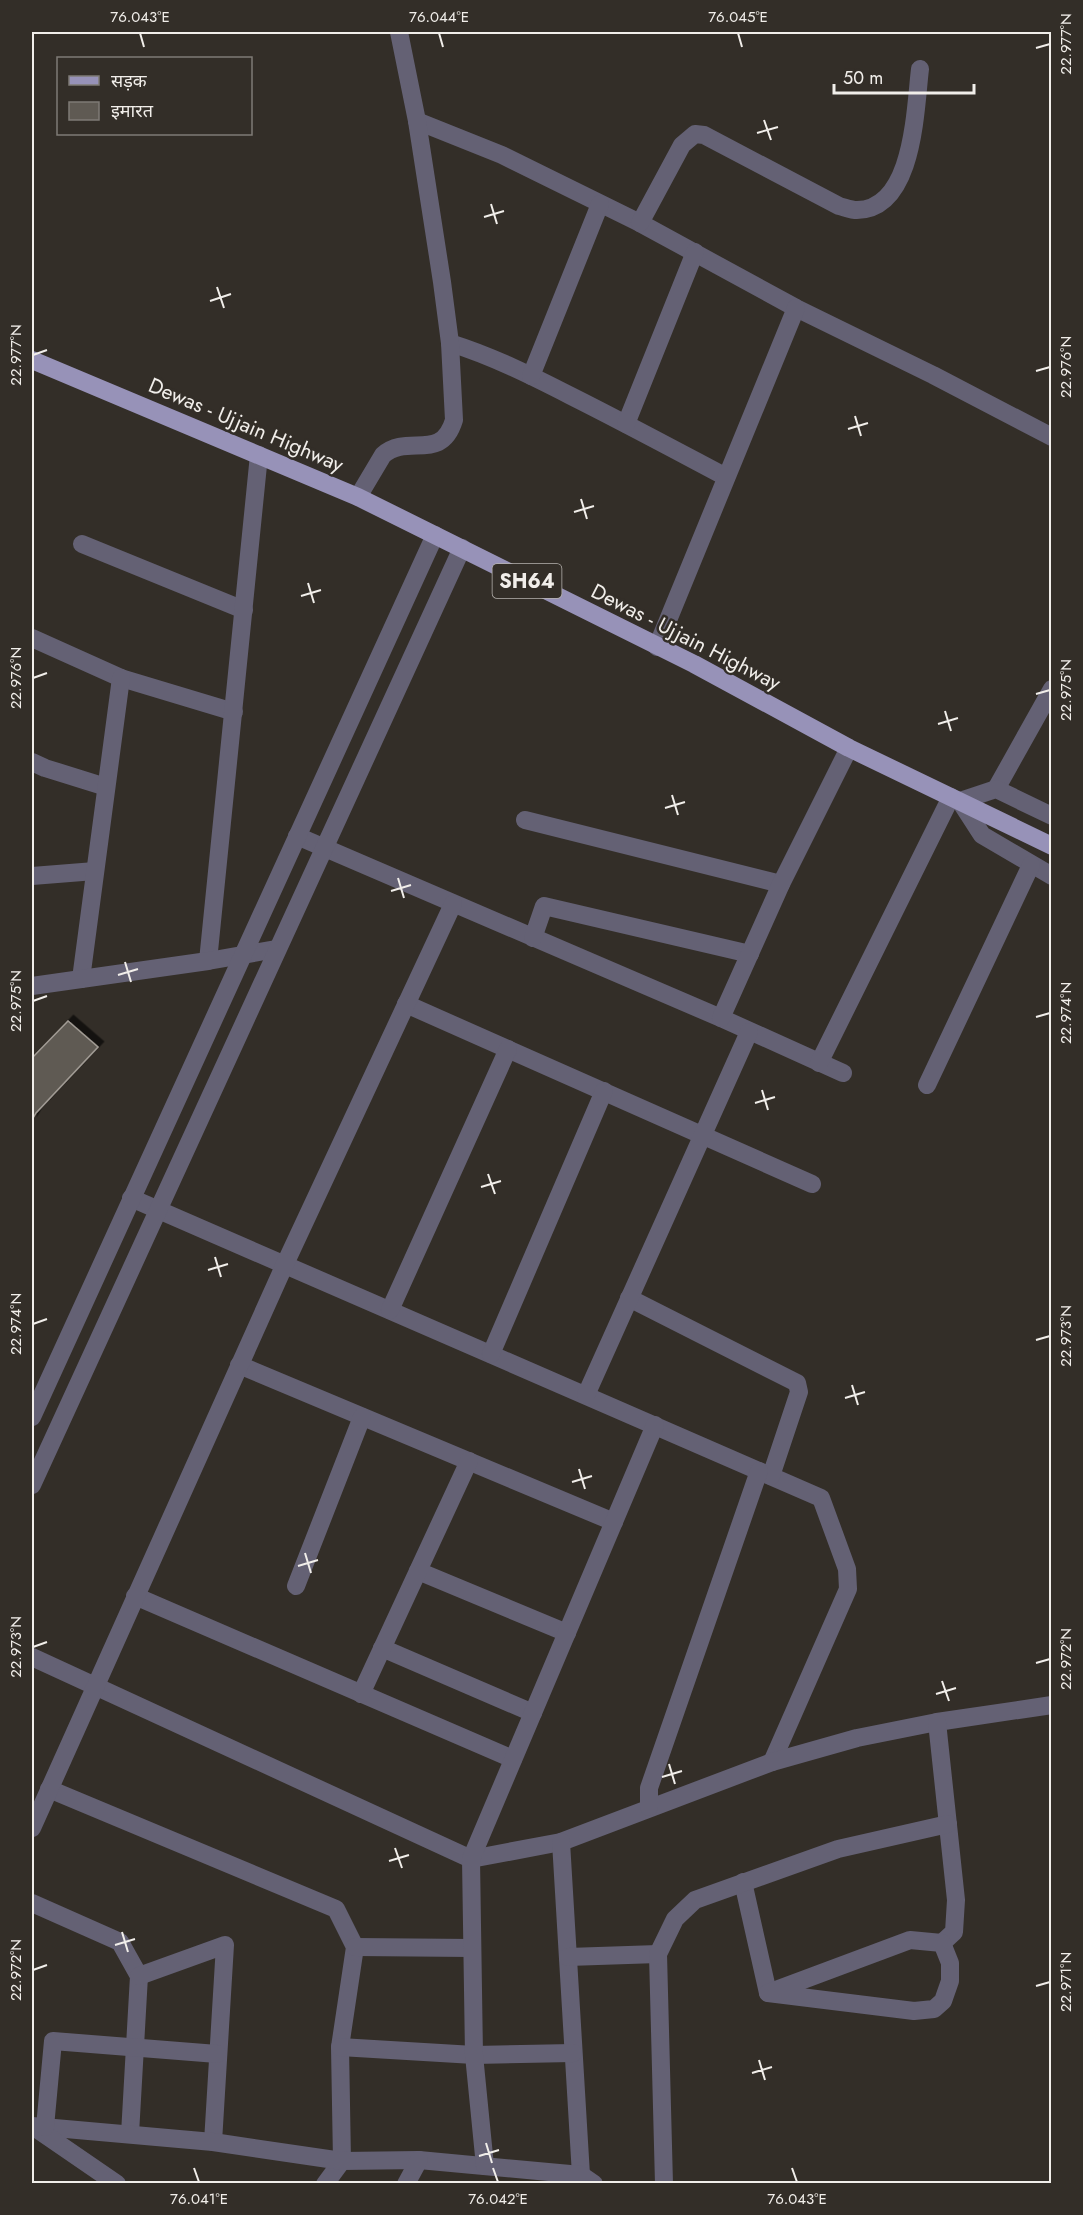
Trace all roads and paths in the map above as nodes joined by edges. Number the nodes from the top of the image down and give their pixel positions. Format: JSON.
{"nodes":[{"id":1,"x":399,"y":32,"type":"edge"},
{"id":2,"x":920,"y":69,"type":"dead end"},
{"id":3,"x":417,"y":121,"type":"junction"},
{"id":4,"x":600,"y":204,"type":"junction"},
{"id":5,"x":640,"y":223,"type":"junction"},
{"id":6,"x":695,"y":252,"type":"junction"},
{"id":7,"x":796,"y":308,"type":"junction"},
{"id":8,"x":450,"y":343,"type":"junction"},
{"id":9,"x":32,"y":360,"type":"edge"},
{"id":10,"x":531,"y":376,"type":"junction"},
{"id":11,"x":626,"y":424,"type":"junction"},
{"id":12,"x":1052,"y":437,"type":"edge"},
{"id":13,"x":259,"y":455,"type":"junction"},
{"id":14,"x":726,"y":477,"type":"junction"},
{"id":15,"x":358,"y":497,"type":"junction"},
{"id":16,"x":435,"y":536,"type":"junction"},
{"id":17,"x":82,"y":544,"type":"dead end"},
{"id":18,"x":462,"y":548,"type":"junction"},
{"id":19,"x":244,"y":610,"type":"junction"},
{"id":20,"x":32,"y":638,"type":"edge"},
{"id":21,"x":657,"y":646,"type":"junction"},
{"id":22,"x":121,"y":678,"type":"junction"},
{"id":23,"x":1052,"y":689,"type":"edge"},
{"id":24,"x":234,"y":712,"type":"junction"},
{"id":25,"x":849,"y":748,"type":"junction"},
{"id":26,"x":36,"y":767,"type":"edge"},
{"id":27,"x":106,"y":787,"type":"junction"},
{"id":28,"x":996,"y":789,"type":"junction"},
{"id":29,"x":955,"y":799,"type":"junction"},
{"id":30,"x":1052,"y":816,"type":"edge"},
{"id":31,"x":525,"y":820,"type":"dead end"},
{"id":32,"x":297,"y":836,"type":"junction"},
{"id":33,"x":1052,"y":846,"type":"edge"},
{"id":34,"x":323,"y":848,"type":"junction"},
{"id":35,"x":1031,"y":865,"type":"junction"},
{"id":36,"x":96,"y":871,"type":"junction"},
{"id":37,"x":32,"y":876,"type":"edge"},
{"id":38,"x":1052,"y":876,"type":"edge"},
{"id":39,"x":781,"y":884,"type":"junction"},
{"id":40,"x":453,"y":904,"type":"junction"},
{"id":41,"x":533,"y":938,"type":"junction"},
{"id":42,"x":276,"y":949,"type":"junction"},
{"id":43,"x":750,"y":954,"type":"junction"},
{"id":44,"x":242,"y":955,"type":"junction"},
{"id":45,"x":208,"y":961,"type":"junction"},
{"id":46,"x":81,"y":979,"type":"junction"},
{"id":47,"x":32,"y":986,"type":"edge"},
{"id":48,"x":406,"y":1004,"type":"junction"},
{"id":49,"x":721,"y":1018,"type":"junction"},
{"id":50,"x":748,"y":1032,"type":"junction"},
{"id":51,"x":508,"y":1049,"type":"junction"},
{"id":52,"x":819,"y":1063,"type":"junction"},
{"id":53,"x":843,"y":1072,"type":"dead end"},
{"id":54,"x":927,"y":1085,"type":"dead end"},
{"id":55,"x":604,"y":1091,"type":"junction"},
{"id":56,"x":702,"y":1134,"type":"junction"},
{"id":57,"x":812,"y":1184,"type":"dead end"},
{"id":58,"x":131,"y":1198,"type":"junction"},
{"id":59,"x":158,"y":1209,"type":"junction"},
{"id":60,"x":285,"y":1264,"type":"junction"},
{"id":61,"x":629,"y":1298,"type":"junction"},
{"id":62,"x":390,"y":1310,"type":"junction"},
{"id":63,"x":491,"y":1354,"type":"junction"},
{"id":64,"x":239,"y":1365,"type":"junction"},
{"id":65,"x":586,"y":1395,"type":"junction"},
{"id":66,"x":32,"y":1417,"type":"edge"},
{"id":67,"x":362,"y":1417,"type":"junction"},
{"id":68,"x":655,"y":1425,"type":"junction"},
{"id":69,"x":469,"y":1461,"type":"junction"},
{"id":70,"x":765,"y":1473,"type":"junction"},
{"id":71,"x":32,"y":1485,"type":"edge"},
{"id":72,"x":614,"y":1522,"type":"junction"},
{"id":73,"x":418,"y":1570,"type":"junction"},
{"id":74,"x":296,"y":1586,"type":"dead end"},
{"id":75,"x":135,"y":1596,"type":"junction"},
{"id":76,"x":567,"y":1633,"type":"junction"},
{"id":77,"x":382,"y":1648,"type":"junction"},
{"id":78,"x":32,"y":1658,"type":"edge"},
{"id":79,"x":94,"y":1686,"type":"junction"},
{"id":80,"x":361,"y":1694,"type":"junction"},
{"id":81,"x":1052,"y":1705,"type":"edge"},
{"id":82,"x":533,"y":1713,"type":"junction"},
{"id":83,"x":937,"y":1722,"type":"junction"},
{"id":84,"x":513,"y":1760,"type":"junction"},
{"id":85,"x":772,"y":1762,"type":"junction"},
{"id":86,"x":49,"y":1789,"type":"junction"},
{"id":87,"x":650,"y":1807,"type":"junction"},
{"id":88,"x":948,"y":1824,"type":"junction"},
{"id":89,"x":32,"y":1828,"type":"edge"},
{"id":90,"x":561,"y":1842,"type":"junction"},
{"id":91,"x":471,"y":1859,"type":"junction"},
{"id":92,"x":743,"y":1882,"type":"junction"},
{"id":93,"x":32,"y":1903,"type":"edge"},
{"id":94,"x":942,"y":1943,"type":"junction"},
{"id":95,"x":355,"y":1947,"type":"junction"},
{"id":96,"x":472,"y":1948,"type":"junction"},
{"id":97,"x":658,"y":1954,"type":"junction"},
{"id":98,"x":568,"y":1957,"type":"junction"},
{"id":99,"x":139,"y":1976,"type":"junction"},
{"id":100,"x":768,"y":1993,"type":"junction"},
{"id":101,"x":340,"y":2047,"type":"junction"},
{"id":102,"x":135,"y":2048,"type":"junction"},
{"id":103,"x":573,"y":2053,"type":"junction"},
{"id":104,"x":217,"y":2054,"type":"junction"},
{"id":105,"x":474,"y":2055,"type":"junction"},
{"id":106,"x":35,"y":2127,"type":"edge"},
{"id":107,"x":130,"y":2134,"type":"junction"},
{"id":108,"x":213,"y":2142,"type":"junction"},
{"id":109,"x":419,"y":2160,"type":"junction"},
{"id":110,"x":342,"y":2161,"type":"junction"},
{"id":111,"x":485,"y":2166,"type":"junction"},
{"id":112,"x":584,"y":2181,"type":"edge"},
{"id":113,"x":117,"y":2184,"type":"edge"},
{"id":114,"x":326,"y":2184,"type":"edge"},
{"id":115,"x":406,"y":2184,"type":"edge"},
{"id":116,"x":664,"y":2184,"type":"edge"}],
"edges":[{"from":1,"to":3,"type":"street"},
{"from":2,"to":5,"type":"street"},
{"from":3,"to":4,"type":"street"},
{"from":3,"to":8,"type":"street"},
{"from":4,"to":5,"type":"street"},
{"from":4,"to":10,"type":"street"},
{"from":5,"to":6,"type":"street"},
{"from":6,"to":7,"type":"street"},
{"from":6,"to":11,"type":"street"},
{"from":7,"to":12,"type":"street"},
{"from":7,"to":14,"type":"street"},
{"from":8,"to":10,"type":"street"},
{"from":8,"to":15,"type":"street"},
{"from":9,"to":13,"type":"main road","name":"Dewas - Ujjain Highway","number":"SH64"},
{"from":10,"to":11,"type":"street"},
{"from":11,"to":14,"type":"street"},
{"from":13,"to":15,"type":"main road","name":"Dewas - Ujjain Highway","number":"SH64"},
{"from":13,"to":19,"type":"street"},
{"from":14,"to":21,"type":"street"},
{"from":15,"to":16,"type":"main road","name":"Dewas - Ujjain Highway","number":"SH64"},
{"from":16,"to":18,"type":"main road","name":"Dewas - Ujjain Highway","number":"SH64"},
{"from":16,"to":32,"type":"street"},
{"from":17,"to":19,"type":"street"},
{"from":18,"to":21,"type":"main road","name":"Dewas - Ujjain Highway","number":"SH64"},
{"from":18,"to":34,"type":"street"},
{"from":19,"to":24,"type":"street"},
{"from":20,"to":22,"type":"street"},
{"from":21,"to":25,"type":"main road","name":"Dewas - Ujjain Highway","number":"SH64"},
{"from":22,"to":24,"type":"street"},
{"from":22,"to":27,"type":"street"},
{"from":23,"to":28,"type":"street"},
{"from":24,"to":45,"type":"street"},
{"from":25,"to":29,"type":"main road","name":"Dewas - Ujjain Highway","number":"SH64"},
{"from":25,"to":39,"type":"street"},
{"from":26,"to":27,"type":"street"},
{"from":27,"to":36,"type":"street"},
{"from":28,"to":29,"type":"street"},
{"from":28,"to":30,"type":"street"},
{"from":29,"to":33,"type":"main road","name":"Dewas - Ujjain Highway","number":"SH64"},
{"from":29,"to":35,"type":"street"},
{"from":29,"to":52,"type":"street"},
{"from":31,"to":39,"type":"street"},
{"from":32,"to":34,"type":"street"},
{"from":32,"to":44,"type":"street"},
{"from":34,"to":40,"type":"street"},
{"from":34,"to":42,"type":"street"},
{"from":35,"to":38,"type":"street"},
{"from":35,"to":54,"type":"street"},
{"from":36,"to":37,"type":"street"},
{"from":36,"to":46,"type":"street"},
{"from":39,"to":43,"type":"street"},
{"from":40,"to":41,"type":"street"},
{"from":40,"to":48,"type":"street"},
{"from":41,"to":43,"type":"street"},
{"from":41,"to":49,"type":"street"},
{"from":42,"to":44,"type":"street"},
{"from":42,"to":59,"type":"street"},
{"from":43,"to":49,"type":"street"},
{"from":44,"to":45,"type":"street"},
{"from":44,"to":58,"type":"street"},
{"from":45,"to":46,"type":"street"},
{"from":46,"to":47,"type":"street"},
{"from":48,"to":51,"type":"street"},
{"from":48,"to":60,"type":"street"},
{"from":49,"to":50,"type":"street"},
{"from":50,"to":52,"type":"street"},
{"from":50,"to":56,"type":"street"},
{"from":51,"to":55,"type":"street"},
{"from":51,"to":62,"type":"street"},
{"from":52,"to":53,"type":"street"},
{"from":55,"to":56,"type":"street"},
{"from":55,"to":63,"type":"street"},
{"from":56,"to":57,"type":"street"},
{"from":56,"to":61,"type":"street"},
{"from":58,"to":59,"type":"street"},
{"from":58,"to":66,"type":"street"},
{"from":59,"to":60,"type":"street"},
{"from":59,"to":71,"type":"street"},
{"from":60,"to":62,"type":"street"},
{"from":60,"to":64,"type":"street"},
{"from":61,"to":65,"type":"street"},
{"from":61,"to":70,"type":"street"},
{"from":62,"to":63,"type":"street"},
{"from":63,"to":65,"type":"street"},
{"from":64,"to":67,"type":"street"},
{"from":64,"to":75,"type":"street"},
{"from":65,"to":68,"type":"street"},
{"from":67,"to":69,"type":"street"},
{"from":67,"to":74,"type":"street"},
{"from":68,"to":70,"type":"street"},
{"from":68,"to":72,"type":"street"},
{"from":69,"to":72,"type":"street"},
{"from":69,"to":73,"type":"street"},
{"from":70,"to":85,"type":"street"},
{"from":70,"to":87,"type":"street"},
{"from":72,"to":76,"type":"street"},
{"from":73,"to":76,"type":"street"},
{"from":73,"to":77,"type":"street"},
{"from":75,"to":79,"type":"street"},
{"from":75,"to":80,"type":"street"},
{"from":76,"to":82,"type":"street"},
{"from":77,"to":80,"type":"street"},
{"from":77,"to":82,"type":"street"},
{"from":78,"to":79,"type":"street"},
{"from":79,"to":86,"type":"street"},
{"from":79,"to":91,"type":"street"},
{"from":80,"to":84,"type":"street"},
{"from":81,"to":83,"type":"street"},
{"from":82,"to":84,"type":"street"},
{"from":83,"to":85,"type":"street"},
{"from":83,"to":88,"type":"street"},
{"from":84,"to":91,"type":"street"},
{"from":85,"to":87,"type":"street"},
{"from":86,"to":89,"type":"street"},
{"from":86,"to":95,"type":"street"},
{"from":87,"to":90,"type":"street"},
{"from":88,"to":92,"type":"street"},
{"from":88,"to":94,"type":"street"},
{"from":90,"to":91,"type":"street"},
{"from":90,"to":98,"type":"street"},
{"from":91,"to":96,"type":"street"},
{"from":92,"to":97,"type":"street"},
{"from":92,"to":100,"type":"street"},
{"from":93,"to":99,"type":"street"},
{"from":94,"to":100,"type":"street"},
{"from":94,"to":100,"type":"street"},
{"from":95,"to":96,"type":"street"},
{"from":95,"to":101,"type":"street"},
{"from":96,"to":105,"type":"street"},
{"from":97,"to":98,"type":"street"},
{"from":97,"to":116,"type":"street"},
{"from":98,"to":103,"type":"street"},
{"from":99,"to":102,"type":"street"},
{"from":99,"to":104,"type":"street"},
{"from":101,"to":105,"type":"street"},
{"from":101,"to":110,"type":"street"},
{"from":102,"to":104,"type":"street"},
{"from":102,"to":106,"type":"street"},
{"from":102,"to":107,"type":"street"},
{"from":103,"to":105,"type":"street"},
{"from":103,"to":112,"type":"street"},
{"from":104,"to":108,"type":"street"},
{"from":105,"to":111,"type":"street"},
{"from":106,"to":107,"type":"street"},
{"from":106,"to":113,"type":"street"},
{"from":107,"to":108,"type":"street"},
{"from":108,"to":110,"type":"street"},
{"from":109,"to":110,"type":"street"},
{"from":109,"to":111,"type":"street"},
{"from":109,"to":115,"type":"street"},
{"from":110,"to":114,"type":"street"},
{"from":111,"to":112,"type":"street"}]}
